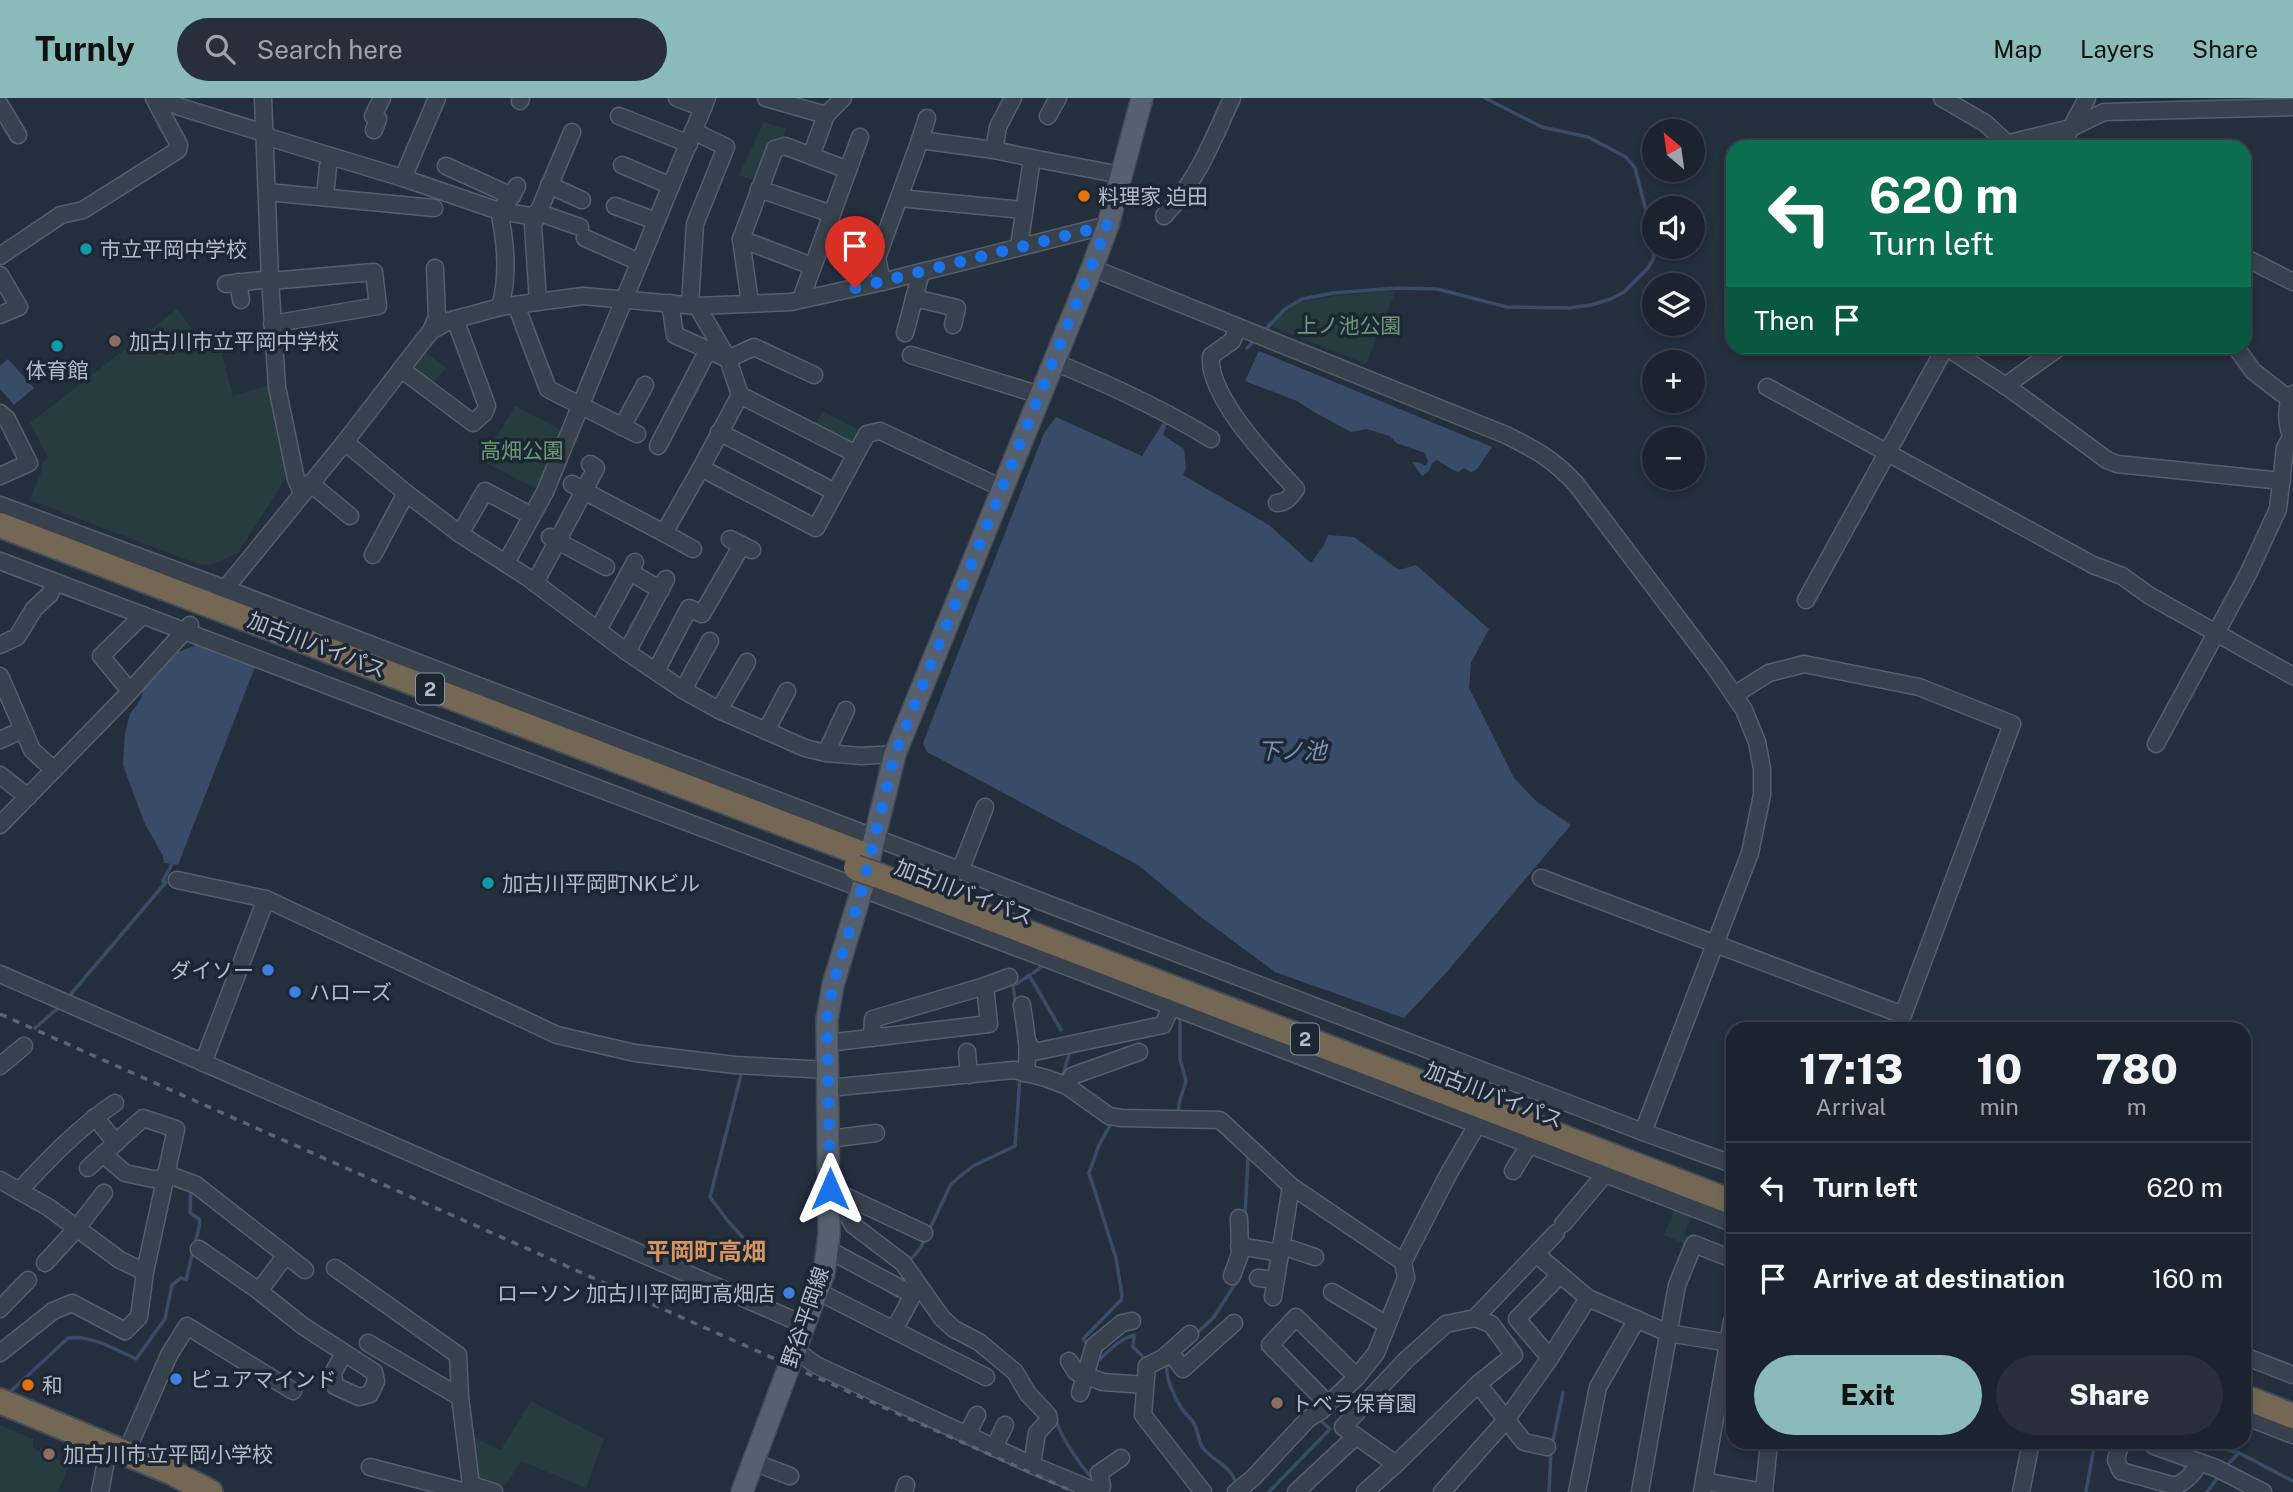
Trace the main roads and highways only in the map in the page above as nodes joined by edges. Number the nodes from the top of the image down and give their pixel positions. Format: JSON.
{"nodes":[{"id":1,"x":1142,"y":98,"type":"edge"},
{"id":2,"x":2,"y":512,"type":"edge"},
{"id":3,"x":0,"y":542,"type":"edge"},
{"id":4,"x":868,"y":864,"type":"junction"},
{"id":5,"x":1726,"y":1184,"type":"edge"},
{"id":6,"x":1726,"y":1200,"type":"edge"},
{"id":7,"x":2251,"y":1384,"type":"edge"},
{"id":8,"x":2293,"y":1399,"type":"edge"},
{"id":9,"x":2251,"y":1400,"type":"edge"},
{"id":10,"x":0,"y":1401,"type":"edge"},
{"id":11,"x":2293,"y":1416,"type":"edge"},
{"id":12,"x":747,"y":1491,"type":"edge"},
{"id":13,"x":210,"y":1492,"type":"edge"}],
"edges":[{"from":1,"to":4,"type":"main road","name":"野谷平岡線"},
{"from":2,"to":4,"type":"highway","name":"加古川バイパス","number":"2"},
{"from":3,"to":4,"type":"highway","name":"加古川バイパス","number":"2"},
{"from":4,"to":5,"type":"highway","name":"加古川バイパス","number":"2"},
{"from":4,"to":6,"type":"highway","name":"加古川バイパス","number":"2"},
{"from":4,"to":12,"type":"main road","name":"野谷平岡線"},
{"from":7,"to":8,"type":"highway"},
{"from":9,"to":11,"type":"highway"},
{"from":10,"to":13,"type":"highway"}]}
